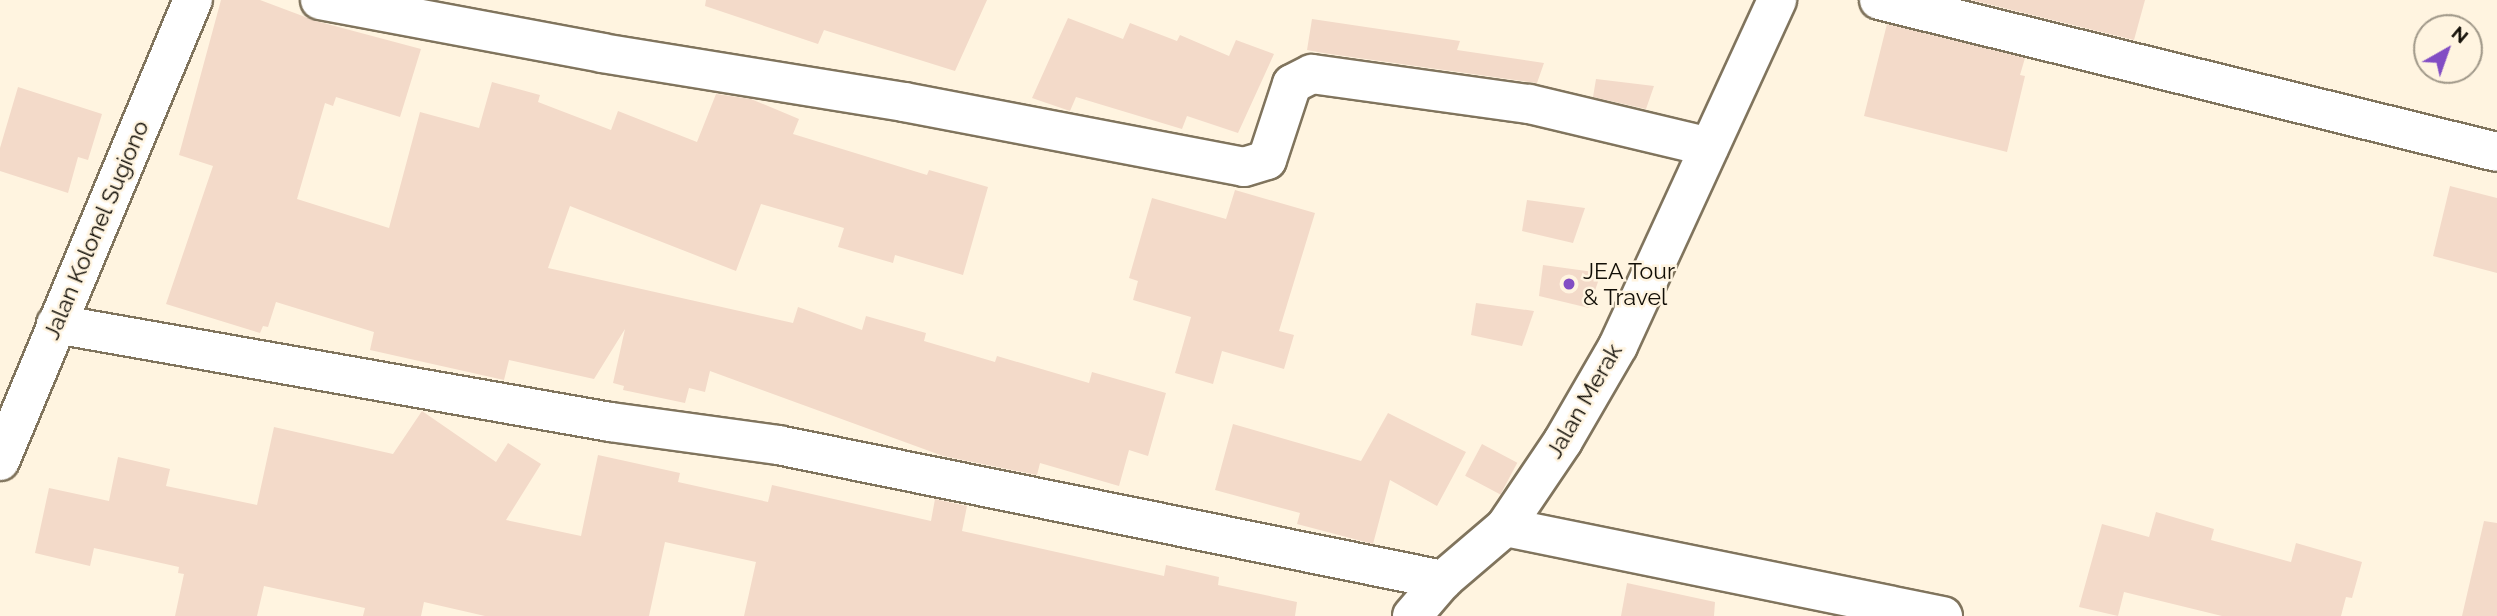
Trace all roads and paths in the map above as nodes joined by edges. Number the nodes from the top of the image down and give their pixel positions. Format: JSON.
{"nodes":[{"id":1,"x":193,"y":0,"type":"edge"},
{"id":2,"x":320,"y":0,"type":"edge"},
{"id":3,"x":1777,"y":0,"type":"edge"},
{"id":4,"x":1879,"y":0,"type":"edge"},
{"id":5,"x":1709,"y":147,"type":"junction"},
{"id":6,"x":2497,"y":152,"type":"edge"},
{"id":7,"x":56,"y":324,"type":"junction"},
{"id":8,"x":0,"y":461,"type":"edge"},
{"id":9,"x":1505,"y":527,"type":"junction"},
{"id":10,"x":1443,"y":580,"type":"junction"},
{"id":11,"x":1412,"y":616,"type":"edge"},
{"id":12,"x":1943,"y":616,"type":"edge"}],
"edges":[{"from":1,"to":7,"type":"street","name":"Jalan Kolonel Sugiono"},
{"from":2,"to":5,"type":"street"},
{"from":3,"to":5,"type":"street","name":"Jalan Merak"},
{"from":4,"to":6,"type":"street"},
{"from":5,"to":9,"type":"street","name":"Jalan Merak"},
{"from":7,"to":8,"type":"street","name":"Jalan Kolonel Sugiono"},
{"from":7,"to":10,"type":"street"},
{"from":9,"to":10,"type":"street","name":"Jalan Merak"},
{"from":9,"to":12,"type":"street"},
{"from":10,"to":11,"type":"street","name":"Jalan Merak"}]}
